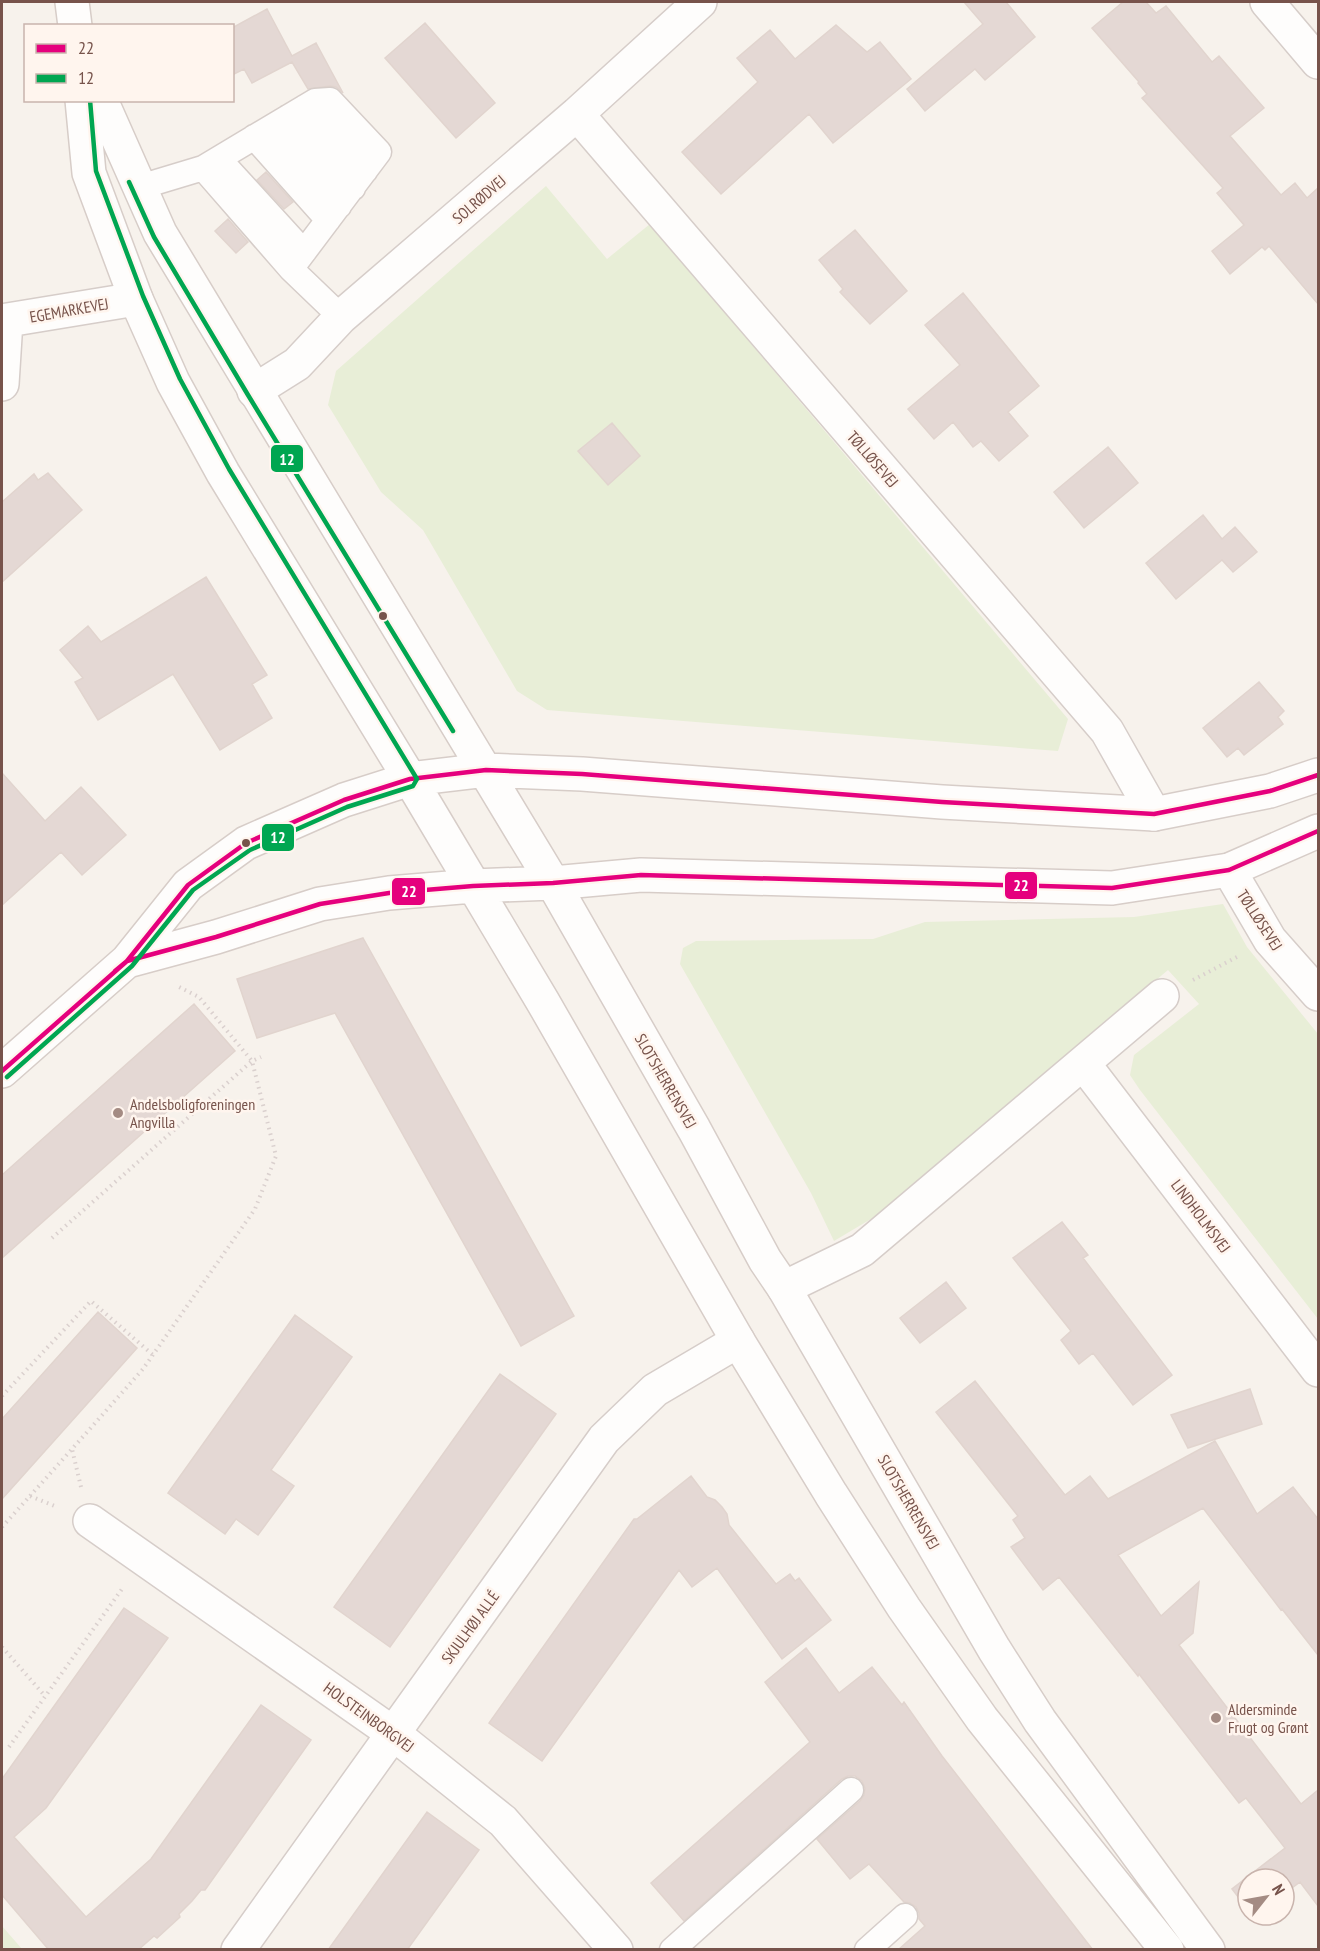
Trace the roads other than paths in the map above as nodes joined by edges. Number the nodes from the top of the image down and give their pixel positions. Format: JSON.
{"nodes":[{"id":1,"x":72,"y":2,"type":"edge"},
{"id":2,"x":700,"y":2,"type":"edge"},
{"id":3,"x":1267,"y":2,"type":"edge"},
{"id":4,"x":75,"y":24,"type":"edge"},
{"id":5,"x":1318,"y":62,"type":"edge"},
{"id":6,"x":82,"y":102,"type":"edge"},
{"id":7,"x":102,"y":102,"type":"edge"},
{"id":8,"x":577,"y":114,"type":"junction"},
{"id":9,"x":279,"y":122,"type":"junction"},
{"id":10,"x":218,"y":159,"type":"junction"},
{"id":11,"x":140,"y":187,"type":"junction"},
{"id":12,"x":328,"y":221,"type":"junction"},
{"id":13,"x":136,"y":299,"type":"junction"},
{"id":14,"x":340,"y":317,"type":"junction"},
{"id":15,"x":4,"y":321,"type":"edge"},
{"id":16,"x":2,"y":384,"type":"edge"},
{"id":17,"x":254,"y":391,"type":"junction"},
{"id":18,"x":486,"y":770,"type":"junction"},
{"id":19,"x":1318,"y":775,"type":"edge"},
{"id":20,"x":410,"y":778,"type":"junction"},
{"id":21,"x":1155,"y":814,"type":"junction"},
{"id":22,"x":1318,"y":831,"type":"edge"},
{"id":23,"x":1229,"y":870,"type":"junction"},
{"id":24,"x":553,"y":883,"type":"junction"},
{"id":25,"x":473,"y":886,"type":"junction"},
{"id":26,"x":127,"y":961,"type":"junction"},
{"id":27,"x":1318,"y":994,"type":"edge"},
{"id":28,"x":1162,"y":996,"type":"road end"},
{"id":29,"x":1083,"y":1063,"type":"junction"},
{"id":30,"x":2,"y":1071,"type":"edge"},
{"id":31,"x":784,"y":1288,"type":"junction"},
{"id":32,"x":738,"y":1341,"type":"junction"},
{"id":33,"x":1318,"y":1370,"type":"edge"},
{"id":34,"x":90,"y":1521,"type":"road end"},
{"id":35,"x":394,"y":1734,"type":"junction"},
{"id":36,"x":851,"y":1790,"type":"dead end"},
{"id":37,"x":905,"y":1916,"type":"dead end"},
{"id":38,"x":238,"y":1950,"type":"edge"},
{"id":39,"x":616,"y":1950,"type":"edge"},
{"id":40,"x":672,"y":1950,"type":"edge"},
{"id":41,"x":867,"y":1950,"type":"edge"},
{"id":42,"x":1167,"y":1950,"type":"edge"},
{"id":43,"x":1208,"y":1950,"type":"edge"}],
"edges":[{"from":1,"to":4,"type":"street"},
{"from":2,"to":8,"type":"street","name":"SOLRØDVEJ"},
{"from":3,"to":5,"type":"street"},
{"from":6,"to":13,"type":"street"},
{"from":7,"to":11,"type":"street","name":"SLOTSHERRENSVEJ"},
{"from":8,"to":14,"type":"street","name":"SOLRØDVEJ"},
{"from":8,"to":21,"type":"street","name":"TØLLØSEVEJ"},
{"from":9,"to":10,"type":"lane"},
{"from":9,"to":12,"type":"lane"},
{"from":9,"to":12,"type":"lane"},
{"from":9,"to":12,"type":"lane"},
{"from":10,"to":11,"type":"lane"},
{"from":10,"to":12,"type":"lane"},
{"from":10,"to":12,"type":"lane"},
{"from":11,"to":17,"type":"street","name":"SLOTSHERRENSVEJ"},
{"from":12,"to":14,"type":"lane"},
{"from":13,"to":15,"type":"street","name":"EGEMARKEVEJ"},
{"from":13,"to":20,"type":"street"},
{"from":14,"to":17,"type":"street","name":"SOLRØDVEJ"},
{"from":15,"to":16,"type":"street"},
{"from":17,"to":18,"type":"street","name":"SLOTSHERRENSVEJ"},
{"from":18,"to":20,"type":"street"},
{"from":18,"to":21,"type":"street"},
{"from":18,"to":24,"type":"street","name":"SLOTSHERRENSVEJ"},
{"from":19,"to":21,"type":"street"},
{"from":20,"to":25,"type":"street"},
{"from":20,"to":26,"type":"street"},
{"from":22,"to":23,"type":"street"},
{"from":23,"to":24,"type":"street"},
{"from":23,"to":27,"type":"street","name":"TØLLØSEVEJ"},
{"from":24,"to":25,"type":"street"},
{"from":24,"to":31,"type":"street","name":"SLOTSHERRENSVEJ"},
{"from":25,"to":26,"type":"street"},
{"from":25,"to":32,"type":"street"},
{"from":26,"to":30,"type":"street"},
{"from":28,"to":29,"type":"street"},
{"from":29,"to":31,"type":"street"},
{"from":29,"to":33,"type":"street","name":"LINDHOLMSVEJ"},
{"from":31,"to":43,"type":"street","name":"SLOTSHERRENSVEJ"},
{"from":32,"to":35,"type":"street","name":"SKJULHØJ ALLÉ"},
{"from":32,"to":42,"type":"street"},
{"from":34,"to":35,"type":"street","name":"HOLSTEINBORGVEJ"},
{"from":35,"to":38,"type":"street","name":"SKJULHØJ ALLÉ"},
{"from":35,"to":39,"type":"street","name":"HOLSTEINBORGVEJ"},
{"from":36,"to":40,"type":"lane"},
{"from":37,"to":41,"type":"lane"}]}
